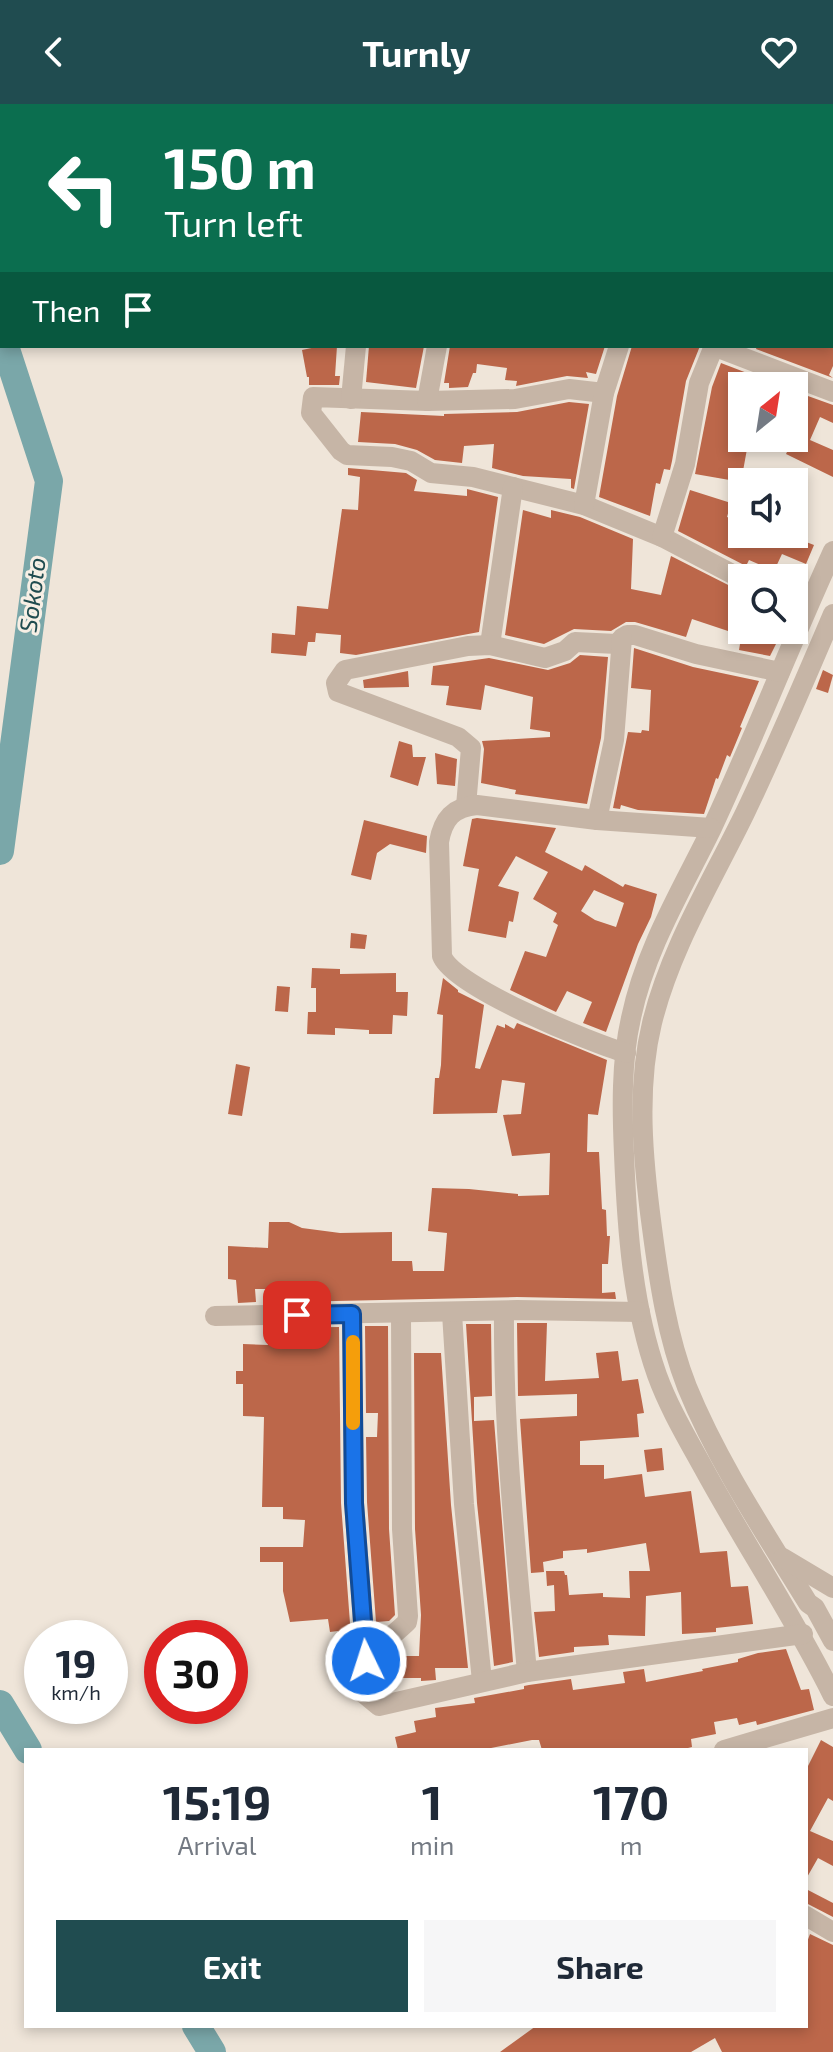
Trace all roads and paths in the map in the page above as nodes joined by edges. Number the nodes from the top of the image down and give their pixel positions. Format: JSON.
{"nodes":[{"id":1,"x":356,"y":348,"type":"edge"},
{"id":2,"x":437,"y":348,"type":"edge"},
{"id":3,"x":618,"y":348,"type":"edge"},
{"id":4,"x":712,"y":348,"type":"edge"},
{"id":5,"x":718,"y":348,"type":"edge"},
{"id":6,"x":833,"y":392,"type":"edge"},
{"id":7,"x":604,"y":393,"type":"junction"},
{"id":8,"x":351,"y":399,"type":"junction"},
{"id":9,"x":427,"y":401,"type":"junction"},
{"id":10,"x":513,"y":487,"type":"junction"},
{"id":11,"x":584,"y":505,"type":"junction"},
{"id":12,"x":662,"y":537,"type":"junction"},
{"id":13,"x":833,"y":551,"type":"edge"},
{"id":14,"x":728,"y":572,"type":"edge"},
{"id":15,"x":808,"y":592,"type":"edge"},
{"id":16,"x":833,"y":614,"type":"edge"},
{"id":17,"x":622,"y":638,"type":"junction"},
{"id":18,"x":793,"y":644,"type":"edge"},
{"id":19,"x":490,"y":645,"type":"junction"},
{"id":20,"x":826,"y":647,"type":"edge"},
{"id":21,"x":780,"y":672,"type":"junction"},
{"id":22,"x":466,"y":806,"type":"junction"},
{"id":23,"x":597,"y":820,"type":"junction"},
{"id":24,"x":711,"y":828,"type":"junction"},
{"id":25,"x":626,"y":1053,"type":"junction"},
{"id":26,"x":504,"y":1311,"type":"junction"},
{"id":27,"x":640,"y":1312,"type":"junction"},
{"id":28,"x":452,"y":1313,"type":"junction"},
{"id":29,"x":352,"y":1314,"type":"junction"},
{"id":30,"x":401,"y":1314,"type":"junction"},
{"id":31,"x":215,"y":1316,"type":"dead end"},
{"id":32,"x":779,"y":1556,"type":"junction"},
{"id":33,"x":833,"y":1588,"type":"edge"},
{"id":34,"x":824,"y":1610,"type":"edge"},
{"id":35,"x":803,"y":1634,"type":"junction"},
{"id":36,"x":833,"y":1641,"type":"edge"},
{"id":37,"x":366,"y":1661,"type":"junction"},
{"id":38,"x":527,"y":1672,"type":"junction"},
{"id":39,"x":482,"y":1681,"type":"junction"},
{"id":40,"x":833,"y":1696,"type":"edge"},
{"id":41,"x":833,"y":1718,"type":"edge"},
{"id":42,"x":731,"y":1748,"type":"edge"},
{"id":43,"x":808,"y":1917,"type":"edge"},
{"id":44,"x":833,"y":1932,"type":"edge"}],
"edges":[{"from":1,"to":8,"type":"street"},
{"from":2,"to":9,"type":"street"},
{"from":3,"to":7,"type":"street"},
{"from":4,"to":12,"type":"street"},
{"from":5,"to":6,"type":"street"},
{"from":7,"to":9,"type":"street"},
{"from":7,"to":11,"type":"street"},
{"from":8,"to":9,"type":"street"},
{"from":8,"to":10,"type":"street"},
{"from":10,"to":11,"type":"street"},
{"from":10,"to":19,"type":"street"},
{"from":11,"to":12,"type":"street"},
{"from":12,"to":14,"type":"street"},
{"from":13,"to":15,"type":"street"},
{"from":16,"to":20,"type":"street"},
{"from":17,"to":19,"type":"street"},
{"from":17,"to":21,"type":"street"},
{"from":17,"to":23,"type":"street"},
{"from":18,"to":21,"type":"street"},
{"from":19,"to":22,"type":"street"},
{"from":20,"to":32,"type":"street"},
{"from":21,"to":24,"type":"street"},
{"from":22,"to":23,"type":"street"},
{"from":22,"to":25,"type":"street"},
{"from":23,"to":24,"type":"street"},
{"from":24,"to":25,"type":"street"},
{"from":25,"to":27,"type":"street"},
{"from":26,"to":27,"type":"street"},
{"from":26,"to":28,"type":"street"},
{"from":26,"to":38,"type":"street"},
{"from":27,"to":35,"type":"street"},
{"from":28,"to":30,"type":"street"},
{"from":28,"to":39,"type":"street"},
{"from":29,"to":30,"type":"street"},
{"from":29,"to":31,"type":"street"},
{"from":29,"to":37,"type":"street"},
{"from":30,"to":37,"type":"street"},
{"from":32,"to":33,"type":"street"},
{"from":32,"to":34,"type":"street"},
{"from":34,"to":36,"type":"street"},
{"from":35,"to":38,"type":"street"},
{"from":35,"to":40,"type":"street"},
{"from":37,"to":39,"type":"street"},
{"from":38,"to":39,"type":"street"},
{"from":41,"to":42,"type":"street"},
{"from":43,"to":44,"type":"street"}]}
